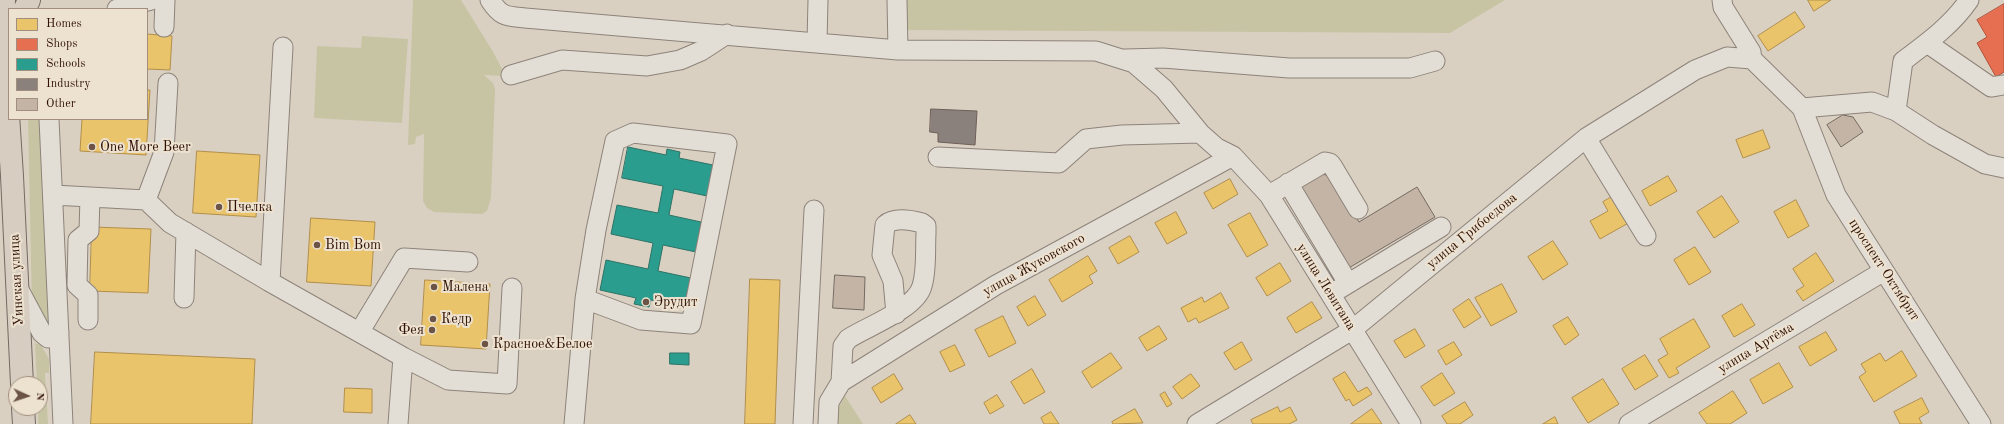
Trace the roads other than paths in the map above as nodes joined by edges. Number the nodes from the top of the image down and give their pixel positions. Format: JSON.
{"nodes":[{"id":1,"x":4,"y":0,"type":"edge"},
{"id":2,"x":151,"y":0,"type":"edge"},
{"id":3,"x":165,"y":0,"type":"edge"},
{"id":4,"x":490,"y":0,"type":"edge"},
{"id":5,"x":818,"y":0,"type":"edge"},
{"id":6,"x":897,"y":0,"type":"edge"},
{"id":7,"x":1722,"y":0,"type":"edge"},
{"id":8,"x":1976,"y":0,"type":"edge"},
{"id":9,"x":1965,"y":7,"type":"edge"},
{"id":10,"x":121,"y":8,"type":"edge"},
{"id":11,"x":164,"y":27,"type":"dead end"},
{"id":12,"x":727,"y":34,"type":"junction"},
{"id":13,"x":817,"y":42,"type":"junction"},
{"id":14,"x":1927,"y":43,"type":"junction"},
{"id":15,"x":283,"y":47,"type":"dead end"},
{"id":16,"x":898,"y":50,"type":"junction"},
{"id":17,"x":1752,"y":58,"type":"junction"},
{"id":18,"x":1124,"y":59,"type":"junction"},
{"id":19,"x":1435,"y":61,"type":"dead end"},
{"id":20,"x":511,"y":75,"type":"dead end"},
{"id":21,"x":168,"y":83,"type":"dead end"},
{"id":22,"x":2004,"y":85,"type":"edge"},
{"id":23,"x":1802,"y":108,"type":"junction"},
{"id":24,"x":1896,"y":111,"type":"junction"},
{"id":25,"x":8,"y":115,"type":"edge"},
{"id":26,"x":8,"y":120,"type":"edge"},
{"id":27,"x":13,"y":120,"type":"edge"},
{"id":28,"x":49,"y":120,"type":"edge"},
{"id":29,"x":1200,"y":134,"type":"junction"},
{"id":30,"x":1586,"y":138,"type":"junction"},
{"id":31,"x":1233,"y":156,"type":"junction"},
{"id":32,"x":938,"y":157,"type":"dead end"},
{"id":33,"x":2004,"y":168,"type":"edge"},
{"id":34,"x":12,"y":176,"type":"junction"},
{"id":35,"x":1288,"y":183,"type":"junction"},
{"id":36,"x":1269,"y":194,"type":"junction"},
{"id":37,"x":53,"y":195,"type":"junction"},
{"id":38,"x":90,"y":197,"type":"junction"},
{"id":39,"x":146,"y":200,"type":"junction"},
{"id":40,"x":1358,"y":209,"type":"dead end"},
{"id":41,"x":814,"y":210,"type":"dead end"},
{"id":42,"x":1441,"y":227,"type":"dead end"},
{"id":43,"x":186,"y":232,"type":"junction"},
{"id":44,"x":1646,"y":236,"type":"dead end"},
{"id":45,"x":468,"y":262,"type":"dead end"},
{"id":46,"x":1884,"y":271,"type":"junction"},
{"id":47,"x":270,"y":282,"type":"junction"},
{"id":48,"x":1348,"y":283,"type":"junction"},
{"id":49,"x":18,"y":286,"type":"junction"},
{"id":50,"x":512,"y":288,"type":"dead end"},
{"id":51,"x":1330,"y":294,"type":"junction"},
{"id":52,"x":184,"y":298,"type":"dead end"},
{"id":53,"x":584,"y":299,"type":"junction"},
{"id":54,"x":896,"y":314,"type":"dead end"},
{"id":55,"x":88,"y":320,"type":"dead end"},
{"id":56,"x":1352,"y":330,"type":"junction"},
{"id":57,"x":360,"y":331,"type":"junction"},
{"id":58,"x":59,"y":332,"type":"junction"},
{"id":59,"x":403,"y":357,"type":"junction"},
{"id":60,"x":22,"y":376,"type":"edge"},
{"id":61,"x":841,"y":382,"type":"junction"},
{"id":62,"x":63,"y":424,"type":"edge"},
{"id":63,"x":398,"y":424,"type":"edge"},
{"id":64,"x":574,"y":424,"type":"edge"},
{"id":65,"x":803,"y":424,"type":"edge"},
{"id":66,"x":828,"y":424,"type":"edge"},
{"id":67,"x":1197,"y":424,"type":"edge"},
{"id":68,"x":1411,"y":424,"type":"edge"},
{"id":69,"x":1629,"y":424,"type":"edge"},
{"id":70,"x":1981,"y":424,"type":"edge"}],
"edges":[{"from":1,"to":25,"type":"main road","name":"Уинская улица"},
{"from":2,"to":10,"type":"street"},
{"from":3,"to":11,"type":"street"},
{"from":4,"to":12,"type":"street"},
{"from":5,"to":13,"type":"street"},
{"from":6,"to":16,"type":"street"},
{"from":7,"to":17,"type":"street"},
{"from":8,"to":9,"type":"street"},
{"from":9,"to":14,"type":"street"},
{"from":12,"to":13,"type":"street"},
{"from":12,"to":20,"type":"street"},
{"from":13,"to":16,"type":"street"},
{"from":14,"to":22,"type":"street"},
{"from":14,"to":24,"type":"street"},
{"from":15,"to":47,"type":"street"},
{"from":16,"to":18,"type":"street"},
{"from":17,"to":23,"type":"street"},
{"from":17,"to":30,"type":"street","name":"улица Грибоедова"},
{"from":18,"to":19,"type":"street"},
{"from":18,"to":29,"type":"street","name":"улица Левитана"},
{"from":21,"to":39,"type":"street"},
{"from":23,"to":24,"type":"street"},
{"from":23,"to":46,"type":"street","name":"проспект Октябрят"},
{"from":24,"to":33,"type":"street"},
{"from":26,"to":34,"type":"main road","name":"Уинская улица"},
{"from":27,"to":34,"type":"main road","name":"Уинская улица"},
{"from":28,"to":37,"type":"street"},
{"from":29,"to":31,"type":"street","name":"улица Левитана"},
{"from":29,"to":32,"type":"street"},
{"from":30,"to":44,"type":"street"},
{"from":30,"to":56,"type":"street","name":"улица Грибоедова"},
{"from":31,"to":36,"type":"street","name":"улица Левитана"},
{"from":31,"to":61,"type":"street","name":"улица Жуковского"},
{"from":34,"to":49,"type":"main road","name":"Уинская улица"},
{"from":35,"to":36,"type":"street"},
{"from":35,"to":40,"type":"street"},
{"from":35,"to":48,"type":"street"},
{"from":36,"to":51,"type":"street","name":"улица Левитана"},
{"from":37,"to":38,"type":"street"},
{"from":37,"to":58,"type":"street"},
{"from":38,"to":39,"type":"street"},
{"from":38,"to":55,"type":"street"},
{"from":39,"to":43,"type":"street"},
{"from":41,"to":65,"type":"street"},
{"from":42,"to":48,"type":"street"},
{"from":43,"to":47,"type":"street"},
{"from":43,"to":52,"type":"street"},
{"from":45,"to":57,"type":"street"},
{"from":46,"to":69,"type":"street","name":"улица Артёма"},
{"from":46,"to":70,"type":"street","name":"проспект Октябрят"},
{"from":47,"to":57,"type":"street"},
{"from":48,"to":51,"type":"street"},
{"from":49,"to":58,"type":"street"},
{"from":49,"to":60,"type":"main road","name":"Уинская улица"},
{"from":50,"to":59,"type":"street"},
{"from":51,"to":56,"type":"street","name":"улица Левитана"},
{"from":53,"to":53,"type":"street"},
{"from":53,"to":64,"type":"street"},
{"from":54,"to":61,"type":"street"},
{"from":56,"to":67,"type":"street","name":"улица Грибоедова"},
{"from":56,"to":68,"type":"street","name":"улица Левитана"},
{"from":57,"to":59,"type":"street"},
{"from":58,"to":62,"type":"street"},
{"from":59,"to":63,"type":"street"},
{"from":61,"to":66,"type":"street"}]}
